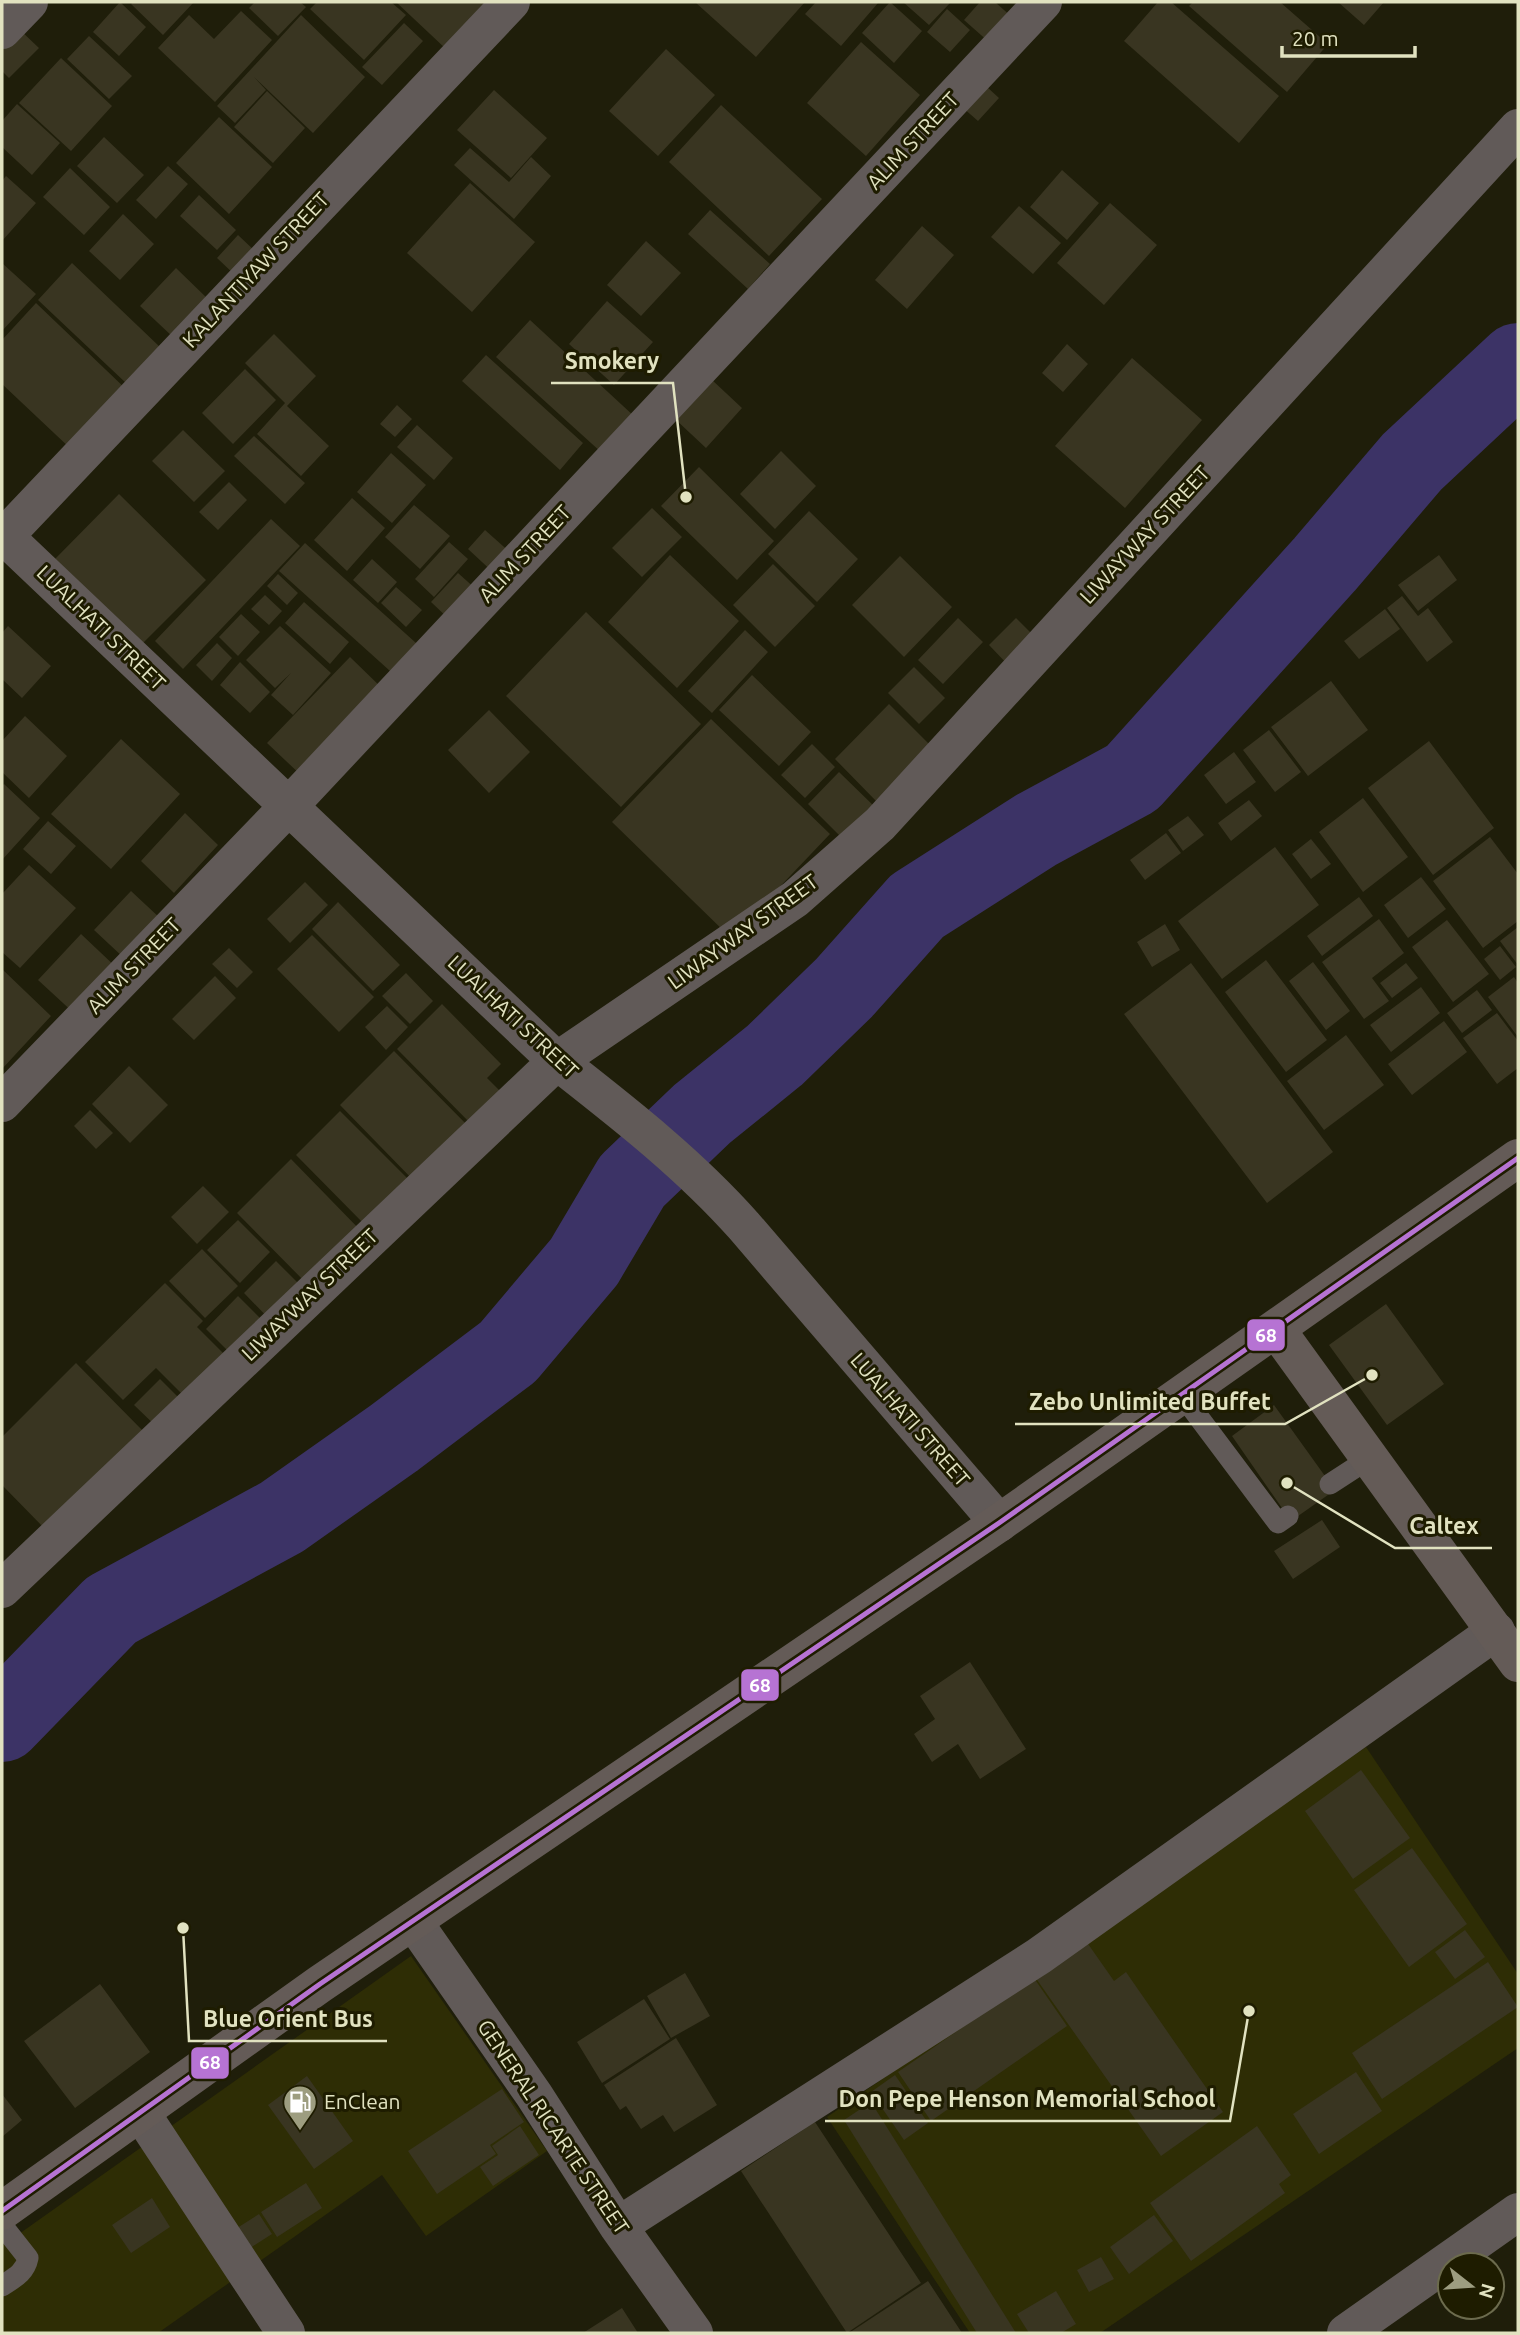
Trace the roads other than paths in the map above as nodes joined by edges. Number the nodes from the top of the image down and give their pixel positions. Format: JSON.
{"nodes":[{"id":1,"x":29,"y":2,"type":"edge"},
{"id":2,"x":511,"y":2,"type":"edge"},
{"id":3,"x":1043,"y":2,"type":"edge"},
{"id":4,"x":2,"y":30,"type":"edge"},
{"id":5,"x":1518,"y":128,"type":"edge"},
{"id":6,"x":3,"y":536,"type":"edge"},
{"id":7,"x":288,"y":807,"type":"junction"},
{"id":8,"x":556,"y":1060,"type":"junction"},
{"id":9,"x":2,"y":1103,"type":"edge"},
{"id":10,"x":1518,"y":1158,"type":"edge"},
{"id":11,"x":1276,"y":1328,"type":"junction"},
{"id":12,"x":1182,"y":1395,"type":"junction"},
{"id":13,"x":1370,"y":1458,"type":"junction"},
{"id":14,"x":1330,"y":1484,"type":"dead end"},
{"id":15,"x":1287,"y":1516,"type":"dead end"},
{"id":16,"x":999,"y":1524,"type":"junction"},
{"id":17,"x":2,"y":1589,"type":"edge"},
{"id":18,"x":1496,"y":1631,"type":"junction"},
{"id":19,"x":1518,"y":1663,"type":"edge"},
{"id":20,"x":413,"y":1921,"type":"junction"},
{"id":21,"x":141,"y":2113,"type":"junction"},
{"id":22,"x":2,"y":2211,"type":"edge"},
{"id":23,"x":1518,"y":2212,"type":"edge"},
{"id":24,"x":2,"y":2225,"type":"edge"},
{"id":25,"x":618,"y":2226,"type":"junction"},
{"id":26,"x":2,"y":2286,"type":"edge"},
{"id":27,"x":286,"y":2333,"type":"edge"},
{"id":28,"x":694,"y":2333,"type":"edge"},
{"id":29,"x":1346,"y":2333,"type":"edge"}],
"edges":[{"from":1,"to":4,"type":"street"},
{"from":2,"to":6,"type":"street","name":"KALANTIYAW STREET"},
{"from":3,"to":7,"type":"street","name":"ALIM STREET"},
{"from":5,"to":8,"type":"street","name":"LIWAYWAY STREET"},
{"from":6,"to":7,"type":"street","name":"LUALHATI STREET"},
{"from":7,"to":8,"type":"street","name":"LUALHATI STREET"},
{"from":7,"to":9,"type":"street","name":"ALIM STREET"},
{"from":8,"to":16,"type":"street","name":"LUALHATI STREET"},
{"from":8,"to":17,"type":"street","name":"LIWAYWAY STREET"},
{"from":10,"to":11,"type":"main road"},
{"from":11,"to":12,"type":"main road"},
{"from":11,"to":13,"type":"main road"},
{"from":12,"to":15,"type":"lane"},
{"from":12,"to":16,"type":"main road"},
{"from":13,"to":14,"type":"lane"},
{"from":13,"to":18,"type":"main road"},
{"from":16,"to":20,"type":"main road"},
{"from":18,"to":19,"type":"main road"},
{"from":18,"to":25,"type":"street"},
{"from":20,"to":21,"type":"main road"},
{"from":20,"to":25,"type":"street","name":"GENERAL RICARTE STREET"},
{"from":21,"to":22,"type":"main road"},
{"from":21,"to":27,"type":"street"},
{"from":23,"to":29,"type":"street"},
{"from":24,"to":26,"type":"lane"},
{"from":25,"to":28,"type":"street","name":"GENERAL RICARTE STREET"}]}
